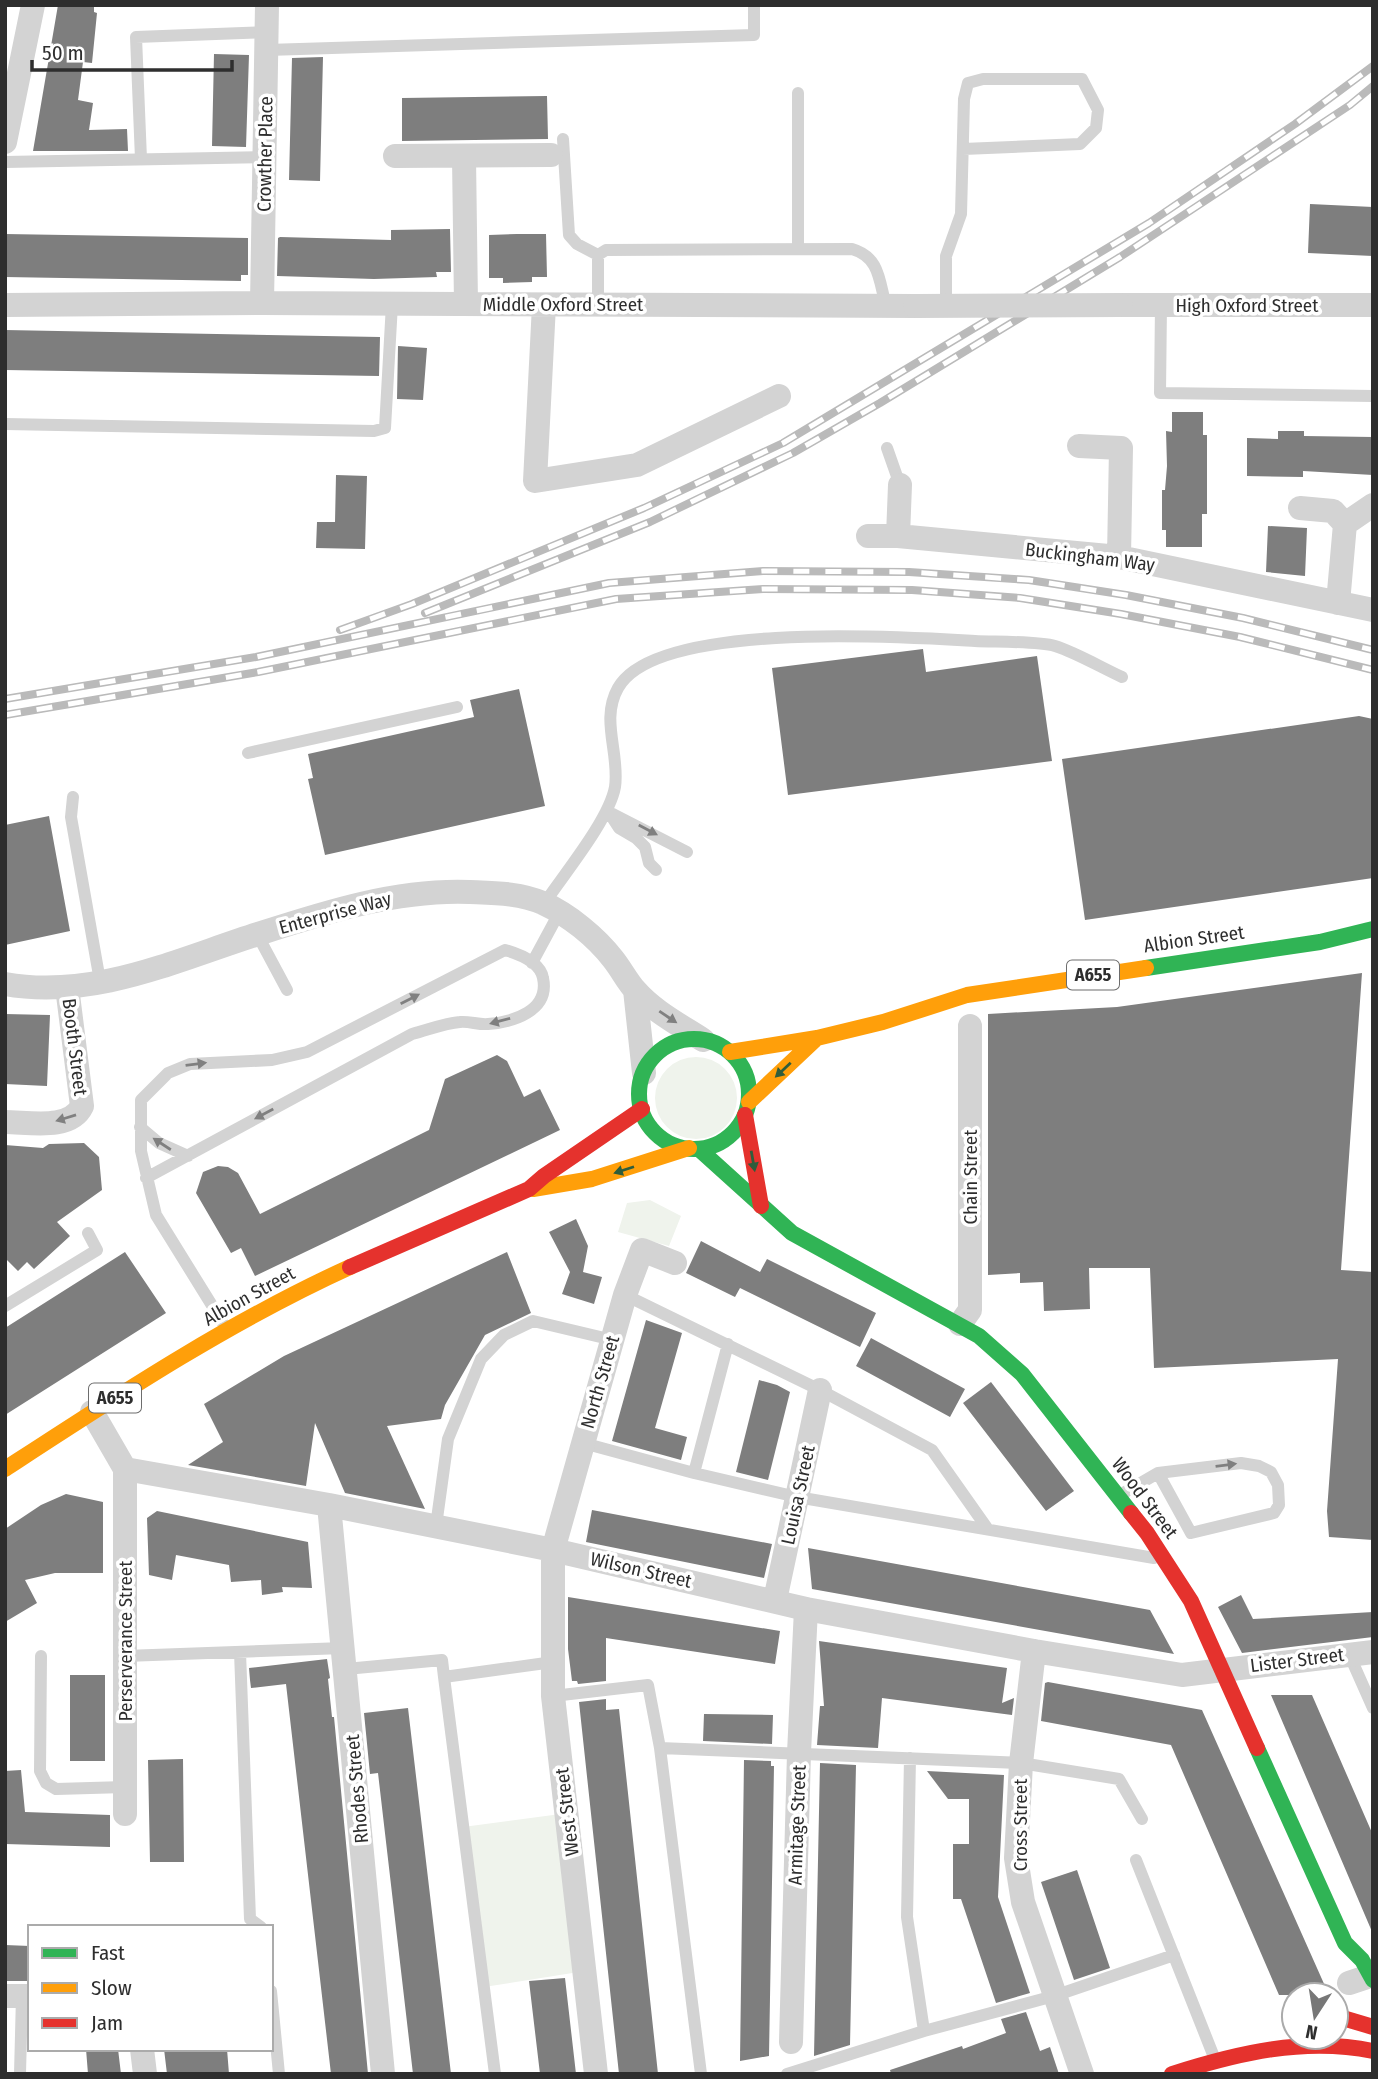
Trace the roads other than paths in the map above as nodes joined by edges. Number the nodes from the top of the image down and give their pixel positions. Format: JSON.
{"nodes":[{"id":1,"x":33,"y":5,"type":"edge"},
{"id":2,"x":267,"y":5,"type":"edge"},
{"id":3,"x":754,"y":5,"type":"edge"},
{"id":4,"x":267,"y":41,"type":"junction"},
{"id":5,"x":12,"y":72,"type":"edge"},
{"id":6,"x":798,"y":93,"type":"dead end"},
{"id":7,"x":5,"y":142,"type":"edge"},
{"id":8,"x":557,"y":147,"type":"joint"},
{"id":9,"x":963,"y":149,"type":"junction"},
{"id":10,"x":394,"y":156,"type":"dead end"},
{"id":11,"x":464,"y":156,"type":"junction"},
{"id":12,"x":265,"y":157,"type":"junction"},
{"id":13,"x":141,"y":159,"type":"junction"},
{"id":14,"x":5,"y":162,"type":"edge"},
{"id":15,"x":797,"y":249,"type":"junction"},
{"id":16,"x":598,"y":255,"type":"junction"},
{"id":17,"x":262,"y":303,"type":"junction"},
{"id":18,"x":5,"y":304,"type":"edge"},
{"id":19,"x":392,"y":304,"type":"junction"},
{"id":20,"x":466,"y":304,"type":"junction"},
{"id":21,"x":598,"y":304,"type":"junction"},
{"id":22,"x":544,"y":305,"type":"junction"},
{"id":23,"x":946,"y":305,"type":"junction"},
{"id":24,"x":1121,"y":305,"type":"joint"},
{"id":25,"x":1161,"y":305,"type":"junction"},
{"id":26,"x":1373,"y":305,"type":"edge"},
{"id":27,"x":886,"y":306,"type":"junction"},
{"id":28,"x":779,"y":396,"type":"dead end"},
{"id":29,"x":1373,"y":396,"type":"edge"},
{"id":30,"x":5,"y":424,"type":"edge"},
{"id":31,"x":1079,"y":446,"type":"dead end"},
{"id":32,"x":887,"y":448,"type":"dead end"},
{"id":33,"x":900,"y":485,"type":"joint"},
{"id":34,"x":1373,"y":505,"type":"edge"},
{"id":35,"x":1300,"y":508,"type":"dead end"},
{"id":36,"x":1345,"y":524,"type":"junction"},
{"id":37,"x":868,"y":536,"type":"dead end"},
{"id":38,"x":898,"y":536,"type":"junction"},
{"id":39,"x":1119,"y":557,"type":"junction"},
{"id":40,"x":1338,"y":603,"type":"junction"},
{"id":41,"x":1373,"y":610,"type":"edge"},
{"id":42,"x":1122,"y":677,"type":"dead end"},
{"id":43,"x":457,"y":707,"type":"dead end"},
{"id":44,"x":248,"y":753,"type":"dead end"},
{"id":45,"x":73,"y":797,"type":"dead end"},
{"id":46,"x":607,"y":811,"type":"junction"},
{"id":47,"x":687,"y":852,"type":"dead end"},
{"id":48,"x":656,"y":870,"type":"dead end"},
{"id":49,"x":551,"y":908,"type":"junction"},
{"id":50,"x":1373,"y":929,"type":"edge"},
{"id":51,"x":257,"y":934,"type":"junction"},
{"id":52,"x":532,"y":962,"type":"junction"},
{"id":53,"x":100,"y":981,"type":"junction"},
{"id":54,"x":5,"y":984,"type":"edge"},
{"id":55,"x":67,"y":988,"type":"junction"},
{"id":56,"x":288,"y":990,"type":"dead end"},
{"id":57,"x":635,"y":990,"type":"junction"},
{"id":58,"x":970,"y":1026,"type":"dead end"},
{"id":59,"x":817,"y":1038,"type":"junction"},
{"id":60,"x":703,"y":1040,"type":"junction"},
{"id":61,"x":730,"y":1052,"type":"junction"},
{"id":62,"x":644,"y":1073,"type":"junction"},
{"id":63,"x":747,"y":1108,"type":"junction"},
{"id":64,"x":642,"y":1109,"type":"junction"},
{"id":65,"x":5,"y":1122,"type":"edge"},
{"id":66,"x":140,"y":1124,"type":"junction"},
{"id":67,"x":694,"y":1149,"type":"junction"},
{"id":68,"x":188,"y":1156,"type":"junction"},
{"id":69,"x":146,"y":1178,"type":"junction"},
{"id":70,"x":529,"y":1189,"type":"junction"},
{"id":71,"x":761,"y":1206,"type":"junction"},
{"id":72,"x":88,"y":1234,"type":"dead end"},
{"id":73,"x":675,"y":1263,"type":"dead end"},
{"id":74,"x":625,"y":1295,"type":"junction"},
{"id":75,"x":5,"y":1306,"type":"edge"},
{"id":76,"x":960,"y":1324,"type":"junction"},
{"id":77,"x":227,"y":1330,"type":"junction"},
{"id":78,"x":613,"y":1340,"type":"junction"},
{"id":79,"x":728,"y":1344,"type":"junction"},
{"id":80,"x":820,"y":1390,"type":"junction"},
{"id":81,"x":92,"y":1412,"type":"junction"},
{"id":82,"x":583,"y":1443,"type":"junction"},
{"id":83,"x":5,"y":1469,"type":"edge"},
{"id":84,"x":125,"y":1469,"type":"junction"},
{"id":85,"x":694,"y":1473,"type":"junction"},
{"id":86,"x":1158,"y":1473,"type":"junction"},
{"id":87,"x":1118,"y":1496,"type":"junction"},
{"id":88,"x":797,"y":1497,"type":"junction"},
{"id":89,"x":329,"y":1505,"type":"junction"},
{"id":90,"x":436,"y":1526,"type":"junction"},
{"id":91,"x":987,"y":1528,"type":"junction"},
{"id":92,"x":553,"y":1550,"type":"junction"},
{"id":93,"x":1165,"y":1560,"type":"junction"},
{"id":94,"x":775,"y":1600,"type":"junction"},
{"id":95,"x":806,"y":1609,"type":"junction"},
{"id":96,"x":1034,"y":1651,"type":"junction"},
{"id":97,"x":240,"y":1652,"type":"junction"},
{"id":98,"x":1361,"y":1653,"type":"edge"},
{"id":99,"x":41,"y":1656,"type":"dead end"},
{"id":100,"x":125,"y":1656,"type":"junction"},
{"id":101,"x":344,"y":1659,"type":"junction"},
{"id":102,"x":553,"y":1662,"type":"junction"},
{"id":103,"x":1222,"y":1668,"type":"junction"},
{"id":104,"x":444,"y":1676,"type":"junction"},
{"id":105,"x":553,"y":1696,"type":"junction"},
{"id":106,"x":1373,"y":1708,"type":"edge"},
{"id":107,"x":660,"y":1748,"type":"junction"},
{"id":108,"x":799,"y":1753,"type":"junction"},
{"id":109,"x":910,"y":1758,"type":"junction"},
{"id":110,"x":1021,"y":1763,"type":"junction"},
{"id":111,"x":125,"y":1787,"type":"junction"},
{"id":112,"x":125,"y":1814,"type":"dead end"},
{"id":113,"x":1142,"y":1819,"type":"dead end"},
{"id":114,"x":1136,"y":1860,"type":"dead end"},
{"id":115,"x":258,"y":1925,"type":"edge"},
{"id":116,"x":1345,"y":1943,"type":"junction"},
{"id":117,"x":1174,"y":1955,"type":"junction"},
{"id":118,"x":1359,"y":1975,"type":"edge"},
{"id":119,"x":19,"y":1996,"type":"edge"},
{"id":120,"x":1054,"y":1996,"type":"junction"},
{"id":121,"x":273,"y":2012,"type":"edge"},
{"id":122,"x":1365,"y":2024,"type":"edge"},
{"id":123,"x":924,"y":2031,"type":"junction"},
{"id":124,"x":1280,"y":2034,"type":"edge"},
{"id":125,"x":791,"y":2042,"type":"dead end"},
{"id":126,"x":1366,"y":2049,"type":"edge"},
{"id":127,"x":142,"y":2051,"type":"edge"},
{"id":128,"x":1240,"y":2054,"type":"junction"},
{"id":129,"x":1215,"y":2061,"type":"junction"},
{"id":130,"x":20,"y":2074,"type":"edge"},
{"id":131,"x":145,"y":2074,"type":"edge"},
{"id":132,"x":279,"y":2074,"type":"edge"},
{"id":133,"x":383,"y":2074,"type":"edge"},
{"id":134,"x":495,"y":2074,"type":"edge"},
{"id":135,"x":596,"y":2074,"type":"edge"},
{"id":136,"x":701,"y":2074,"type":"edge"},
{"id":137,"x":787,"y":2074,"type":"edge"},
{"id":138,"x":1082,"y":2074,"type":"edge"},
{"id":139,"x":1172,"y":2074,"type":"edge"}],
"edges":[{"from":1,"to":5,"type":"street"},
{"from":2,"to":4,"type":"street","name":"Crowther Place"},
{"from":3,"to":4,"type":"lane"},
{"from":4,"to":12,"type":"street","name":"Crowther Place"},
{"from":4,"to":13,"type":"lane"},
{"from":5,"to":7,"type":"street"},
{"from":6,"to":15,"type":"lane"},
{"from":8,"to":11,"type":"street"},
{"from":8,"to":16,"type":"lane"},
{"from":9,"to":9,"type":"lane"},
{"from":9,"to":23,"type":"lane"},
{"from":10,"to":11,"type":"street"},
{"from":11,"to":20,"type":"street"},
{"from":12,"to":13,"type":"lane"},
{"from":12,"to":17,"type":"street","name":"Crowther Place"},
{"from":13,"to":14,"type":"lane"},
{"from":15,"to":16,"type":"lane"},
{"from":15,"to":27,"type":"lane"},
{"from":16,"to":21,"type":"lane"},
{"from":17,"to":18,"type":"street","name":"Middle Oxford Street"},
{"from":17,"to":19,"type":"street","name":"Middle Oxford Street"},
{"from":19,"to":20,"type":"street","name":"Middle Oxford Street"},
{"from":19,"to":30,"type":"lane"},
{"from":20,"to":22,"type":"street","name":"Middle Oxford Street"},
{"from":21,"to":22,"type":"street","name":"Middle Oxford Street"},
{"from":21,"to":27,"type":"street","name":"Middle Oxford Street"},
{"from":22,"to":28,"type":"street"},
{"from":23,"to":24,"type":"street","name":"Middle Oxford Street","bridge":true},
{"from":23,"to":27,"type":"street","name":"Middle Oxford Street","bridge":true},
{"from":24,"to":25,"type":"street","name":"High Oxford Street"},
{"from":25,"to":26,"type":"street","name":"High Oxford Street"},
{"from":25,"to":29,"type":"lane"},
{"from":31,"to":39,"type":"street"},
{"from":32,"to":33,"type":"lane"},
{"from":33,"to":38,"type":"street"},
{"from":34,"to":36,"type":"street"},
{"from":35,"to":36,"type":"street"},
{"from":36,"to":40,"type":"street"},
{"from":37,"to":38,"type":"street","name":"Buckingham Way"},
{"from":38,"to":39,"type":"street","name":"Buckingham Way"},
{"from":39,"to":40,"type":"street","name":"Buckingham Way"},
{"from":40,"to":41,"type":"street","name":"Buckingham Way"},
{"from":42,"to":46,"type":"lane"},
{"from":43,"to":44,"type":"lane"},
{"from":45,"to":53,"type":"lane"},
{"from":46,"to":47,"type":"lane","one_way":true},
{"from":46,"to":48,"type":"lane"},
{"from":46,"to":49,"type":"lane"},
{"from":49,"to":51,"type":"street","name":"Enterprise Way"},
{"from":49,"to":52,"type":"lane"},
{"from":49,"to":57,"type":"street","name":"Enterprise Way"},
{"from":50,"to":59,"type":"main road","name":"Albion Street","number":"A655"},
{"from":51,"to":53,"type":"street","name":"Enterprise Way"},
{"from":51,"to":56,"type":"lane"},
{"from":66,"to":52,"type":"lane","one_way":true},
{"from":52,"to":68,"type":"lane","one_way":true},
{"from":53,"to":55,"type":"street","name":"Enterprise Way"},
{"from":54,"to":55,"type":"street","name":"Enterprise Way"},
{"from":55,"to":65,"type":"street","name":"Booth Street","one_way":true},
{"from":57,"to":60,"type":"street","name":"Enterprise Way","one_way":true},
{"from":57,"to":62,"type":"street","name":"Enterprise Way"},
{"from":58,"to":76,"type":"street","name":"Chain Street"},
{"from":59,"to":61,"type":"main road","number":"A655"},
{"from":59,"to":63,"type":"main road","number":"A655","one_way":true},
{"from":60,"to":61,"type":"main road"},
{"from":60,"to":62,"type":"main road"},
{"from":61,"to":63,"type":"main road"},
{"from":62,"to":64,"type":"main road"},
{"from":63,"to":67,"type":"main road"},
{"from":63,"to":71,"type":"main road","one_way":true},
{"from":64,"to":67,"type":"main road"},
{"from":64,"to":70,"type":"main road","name":"Albion Street","number":"A655"},
{"from":68,"to":66,"type":"lane","one_way":true},
{"from":66,"to":69,"type":"lane"},
{"from":67,"to":70,"type":"main road","name":"Albion Street","number":"A655","one_way":true},
{"from":67,"to":71,"type":"main road","name":"Wood Street"},
{"from":68,"to":69,"type":"lane"},
{"from":69,"to":77,"type":"lane"},
{"from":70,"to":77,"type":"main road","name":"Albion Street","number":"A655"},
{"from":71,"to":76,"type":"main road","name":"Wood Street"},
{"from":72,"to":75,"type":"lane"},
{"from":73,"to":74,"type":"street","name":"North Street"},
{"from":74,"to":78,"type":"street","name":"North Street"},
{"from":74,"to":79,"type":"lane"},
{"from":76,"to":87,"type":"main road","name":"Wood Street"},
{"from":77,"to":81,"type":"main road","name":"Albion Street","number":"A655"},
{"from":78,"to":82,"type":"street","name":"North Street"},
{"from":78,"to":90,"type":"lane"},
{"from":79,"to":80,"type":"lane"},
{"from":79,"to":85,"type":"lane"},
{"from":80,"to":88,"type":"street","name":"Louisa Street"},
{"from":80,"to":91,"type":"lane"},
{"from":81,"to":83,"type":"main road","name":"Albion Street","number":"A655"},
{"from":81,"to":84,"type":"street"},
{"from":82,"to":85,"type":"lane"},
{"from":82,"to":92,"type":"street","name":"North Street"},
{"from":84,"to":89,"type":"street","name":"Wilson Street"},
{"from":84,"to":100,"type":"street","name":"Perserverance Street"},
{"from":85,"to":88,"type":"lane"},
{"from":86,"to":86,"type":"lane","one_way":true},
{"from":86,"to":87,"type":"lane"},
{"from":87,"to":93,"type":"main road","name":"Wood Street"},
{"from":88,"to":91,"type":"lane"},
{"from":88,"to":94,"type":"street","name":"Louisa Street"},
{"from":89,"to":90,"type":"street","name":"Wilson Street"},
{"from":89,"to":101,"type":"street","name":"Rhodes Street"},
{"from":90,"to":92,"type":"street","name":"Wilson Street"},
{"from":91,"to":93,"type":"lane"},
{"from":92,"to":94,"type":"street","name":"Wilson Street"},
{"from":92,"to":102,"type":"street","name":"West Street"},
{"from":93,"to":103,"type":"main road","name":"Wood Street"},
{"from":94,"to":95,"type":"street","name":"Wilson Street"},
{"from":95,"to":96,"type":"street","name":"Wilson Street"},
{"from":95,"to":108,"type":"street","name":"Armitage Street"},
{"from":96,"to":103,"type":"street","name":"Wilson Street"},
{"from":96,"to":110,"type":"street","name":"Cross Street"},
{"from":97,"to":100,"type":"lane"},
{"from":97,"to":101,"type":"lane"},
{"from":97,"to":115,"type":"lane"},
{"from":98,"to":103,"type":"street","name":"Lister Street"},
{"from":98,"to":106,"type":"lane"},
{"from":99,"to":111,"type":"lane"},
{"from":100,"to":111,"type":"street","name":"Perserverance Street"},
{"from":101,"to":104,"type":"lane"},
{"from":101,"to":133,"type":"street","name":"Rhodes Street"},
{"from":102,"to":104,"type":"lane"},
{"from":102,"to":105,"type":"street","name":"West Street"},
{"from":103,"to":116,"type":"main road","name":"Wood Street"},
{"from":104,"to":134,"type":"lane"},
{"from":105,"to":107,"type":"lane"},
{"from":105,"to":135,"type":"street","name":"West Street"},
{"from":107,"to":108,"type":"lane"},
{"from":107,"to":136,"type":"lane"},
{"from":108,"to":109,"type":"lane"},
{"from":108,"to":125,"type":"street","name":"Armitage Street"},
{"from":109,"to":110,"type":"lane"},
{"from":109,"to":123,"type":"lane"},
{"from":110,"to":113,"type":"lane"},
{"from":110,"to":120,"type":"street","name":"Cross Street"},
{"from":111,"to":112,"type":"street","name":"Perserverance Street"},
{"from":114,"to":117,"type":"lane"},
{"from":116,"to":118,"type":"main road","name":"Wood Street"},
{"from":116,"to":118,"type":"main road","name":"Wood Street"},
{"from":117,"to":120,"type":"lane"},
{"from":117,"to":129,"type":"lane"},
{"from":118,"to":122,"type":"main road","name":"Wood Street"},
{"from":119,"to":130,"type":"lane"},
{"from":120,"to":123,"type":"lane"},
{"from":120,"to":138,"type":"street","name":"Cross Street"},
{"from":121,"to":132,"type":"lane"},
{"from":122,"to":126,"type":"main road","name":"Wood Street"},
{"from":123,"to":137,"type":"lane"},
{"from":124,"to":128,"type":"main road"},
{"from":126,"to":128,"type":"main road"},
{"from":127,"to":131,"type":"street"},
{"from":128,"to":129,"type":"main road"},
{"from":129,"to":139,"type":"main road"}]}
